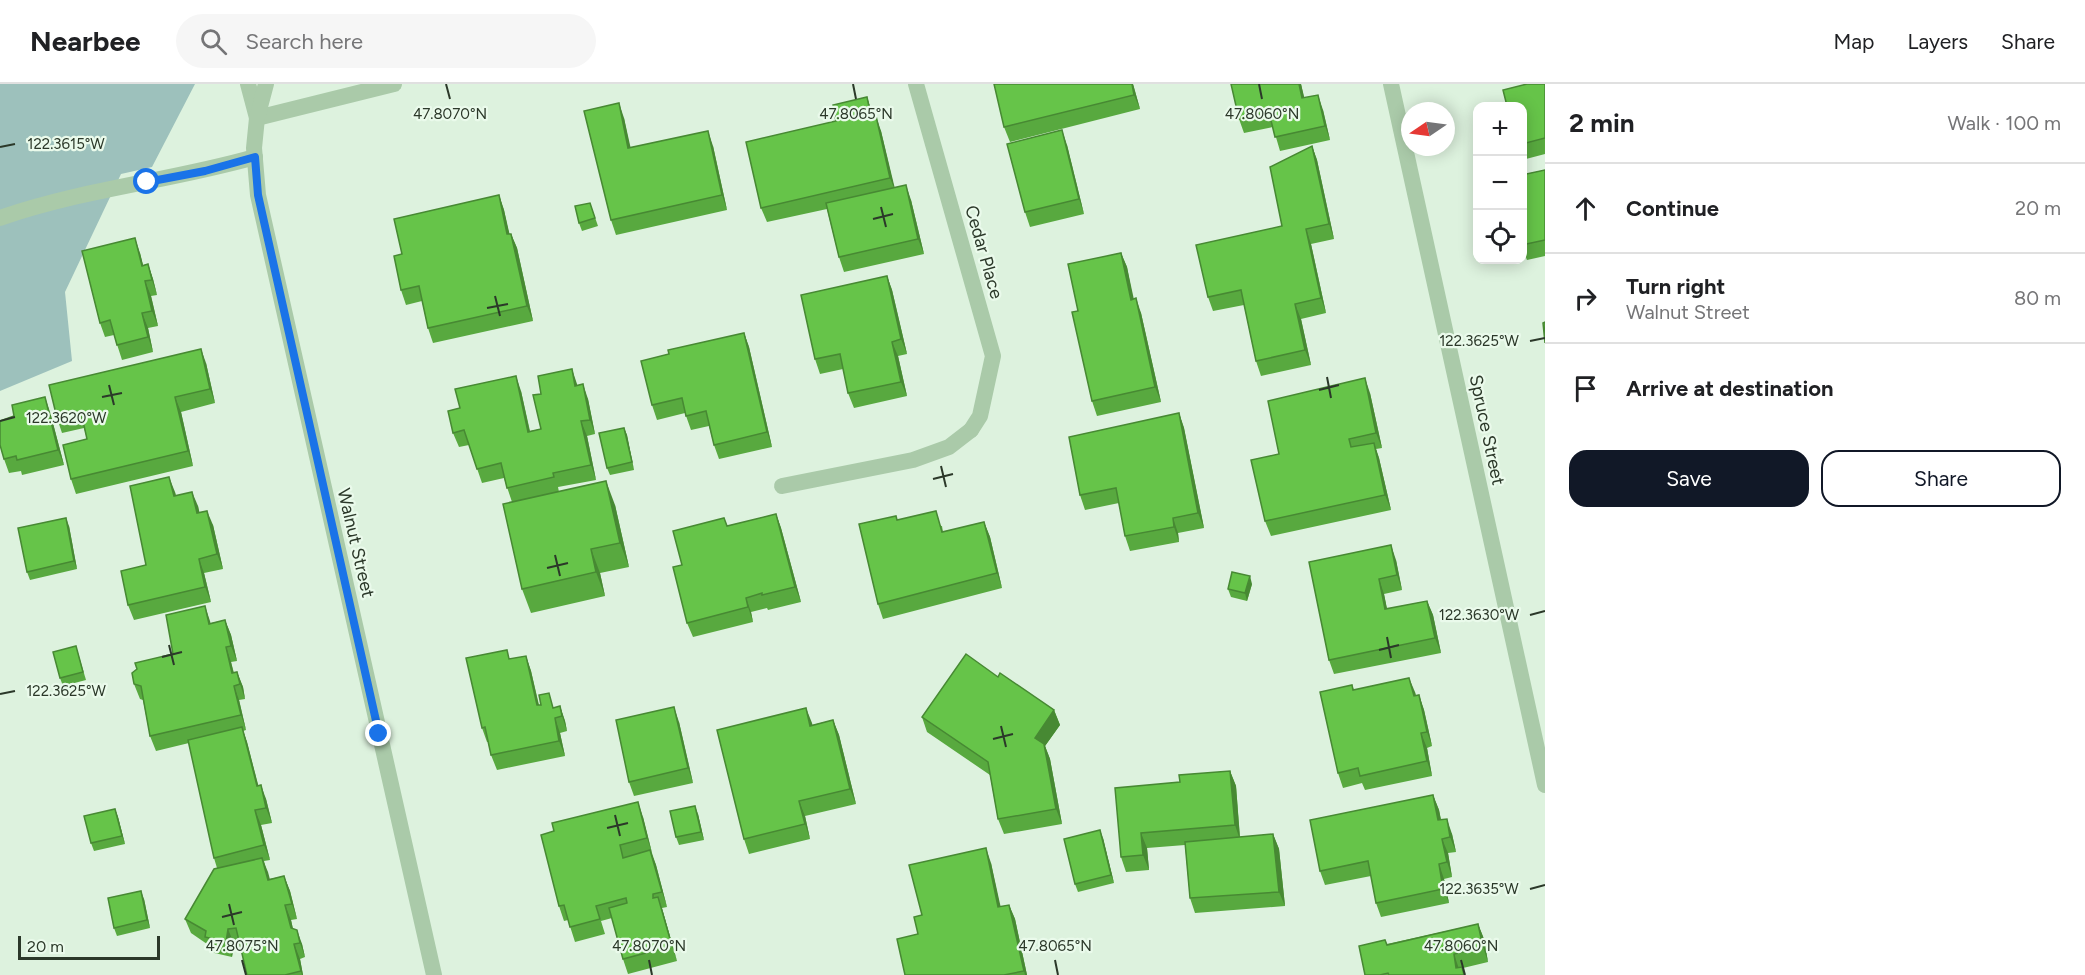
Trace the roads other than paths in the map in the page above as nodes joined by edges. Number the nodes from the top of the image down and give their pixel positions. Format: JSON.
{"nodes":[{"id":1,"x":248,"y":84,"type":"edge"},
{"id":2,"x":266,"y":84,"type":"edge"},
{"id":3,"x":394,"y":84,"type":"edge"},
{"id":4,"x":916,"y":84,"type":"edge"},
{"id":5,"x":1391,"y":84,"type":"edge"},
{"id":6,"x":258,"y":118,"type":"junction"},
{"id":7,"x":255,"y":157,"type":"junction"},
{"id":8,"x":0,"y":218,"type":"edge"},
{"id":9,"x":782,"y":486,"type":"dead end"},
{"id":10,"x":1545,"y":785,"type":"edge"},
{"id":11,"x":434,"y":975,"type":"edge"}],
"edges":[{"from":1,"to":6,"type":"street"},
{"from":2,"to":6,"type":"street"},
{"from":3,"to":6,"type":"street"},
{"from":4,"to":9,"type":"street","name":"Cedar Place"},
{"from":5,"to":10,"type":"street","name":"Spruce Street"},
{"from":6,"to":7,"type":"street","name":"Walnut Street"},
{"from":7,"to":8,"type":"street"},
{"from":7,"to":11,"type":"street","name":"Walnut Street"}]}
